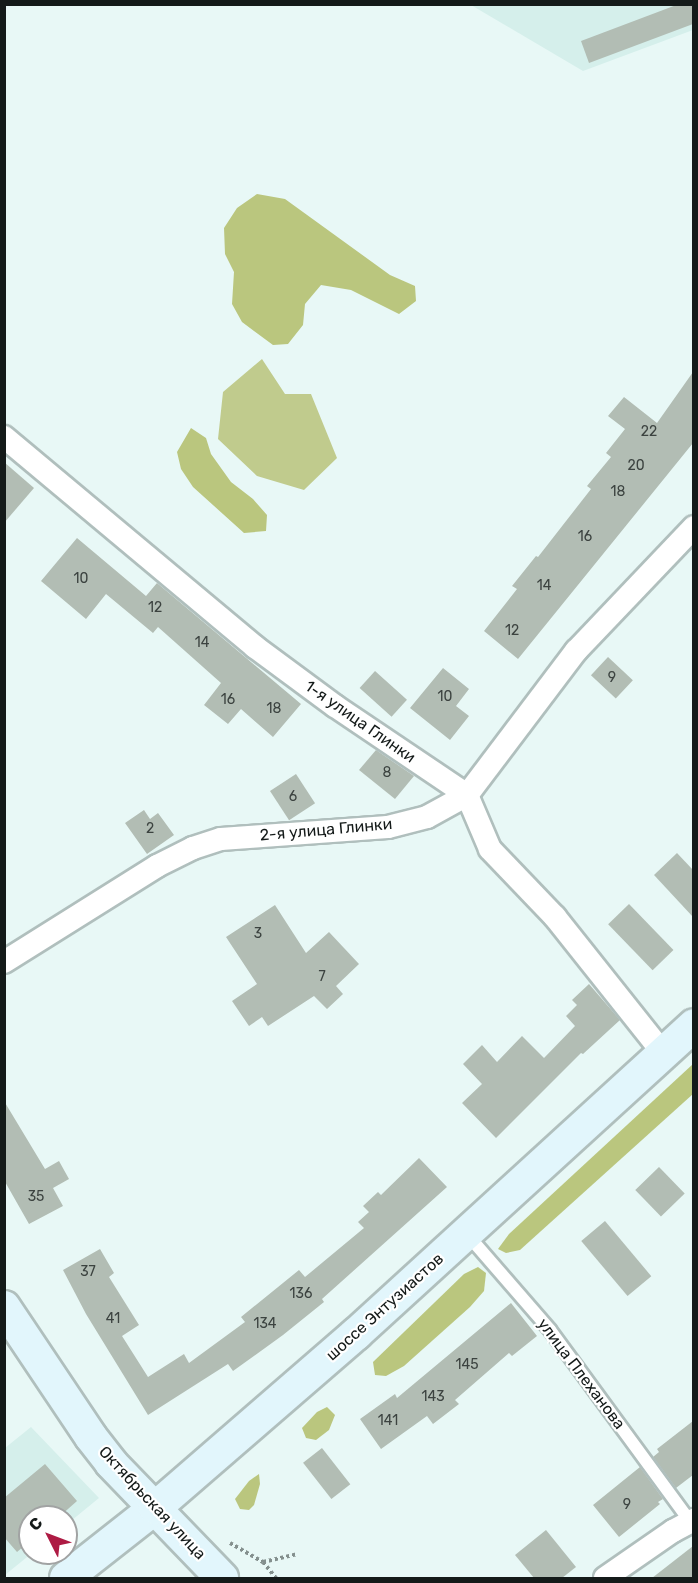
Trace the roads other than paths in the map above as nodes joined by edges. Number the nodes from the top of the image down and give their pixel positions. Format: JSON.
{"nodes":[{"id":1,"x":4,"y":437,"type":"edge"},
{"id":2,"x":693,"y":527,"type":"edge"},
{"id":3,"x":467,"y":795,"type":"junction"},
{"id":4,"x":4,"y":962,"type":"edge"},
{"id":5,"x":693,"y":1025,"type":"edge"},
{"id":6,"x":663,"y":1053,"type":"junction"},
{"id":7,"x":466,"y":1233,"type":"junction"},
{"id":8,"x":4,"y":1307,"type":"edge"},
{"id":9,"x":155,"y":1508,"type":"junction"},
{"id":10,"x":692,"y":1521,"type":"edge"},
{"id":11,"x":66,"y":1578,"type":"edge"},
{"id":12,"x":222,"y":1578,"type":"edge"},
{"id":13,"x":605,"y":1578,"type":"edge"}],
"edges":[{"from":1,"to":3,"type":"street","name":"1-я улица Глинки"},
{"from":2,"to":3,"type":"street","name":"2-я улица Глинки"},
{"from":3,"to":4,"type":"street","name":"2-я улица Глинки"},
{"from":3,"to":6,"type":"street"},
{"from":5,"to":6,"type":"main road","name":"шоссе Энтузиастов"},
{"from":6,"to":7,"type":"main road","name":"шоссе Энтузиастов"},
{"from":7,"to":9,"type":"main road","name":"шоссе Энтузиастов"},
{"from":7,"to":10,"type":"lane","name":"улица Плеханова"},
{"from":8,"to":9,"type":"main road","name":"Октябрьская улица"},
{"from":9,"to":11,"type":"main road","name":"шоссе Энтузиастов"},
{"from":9,"to":12,"type":"main road","name":"Октябрьская улица"},
{"from":10,"to":13,"type":"street","name":"улица Плеханова"}]}
